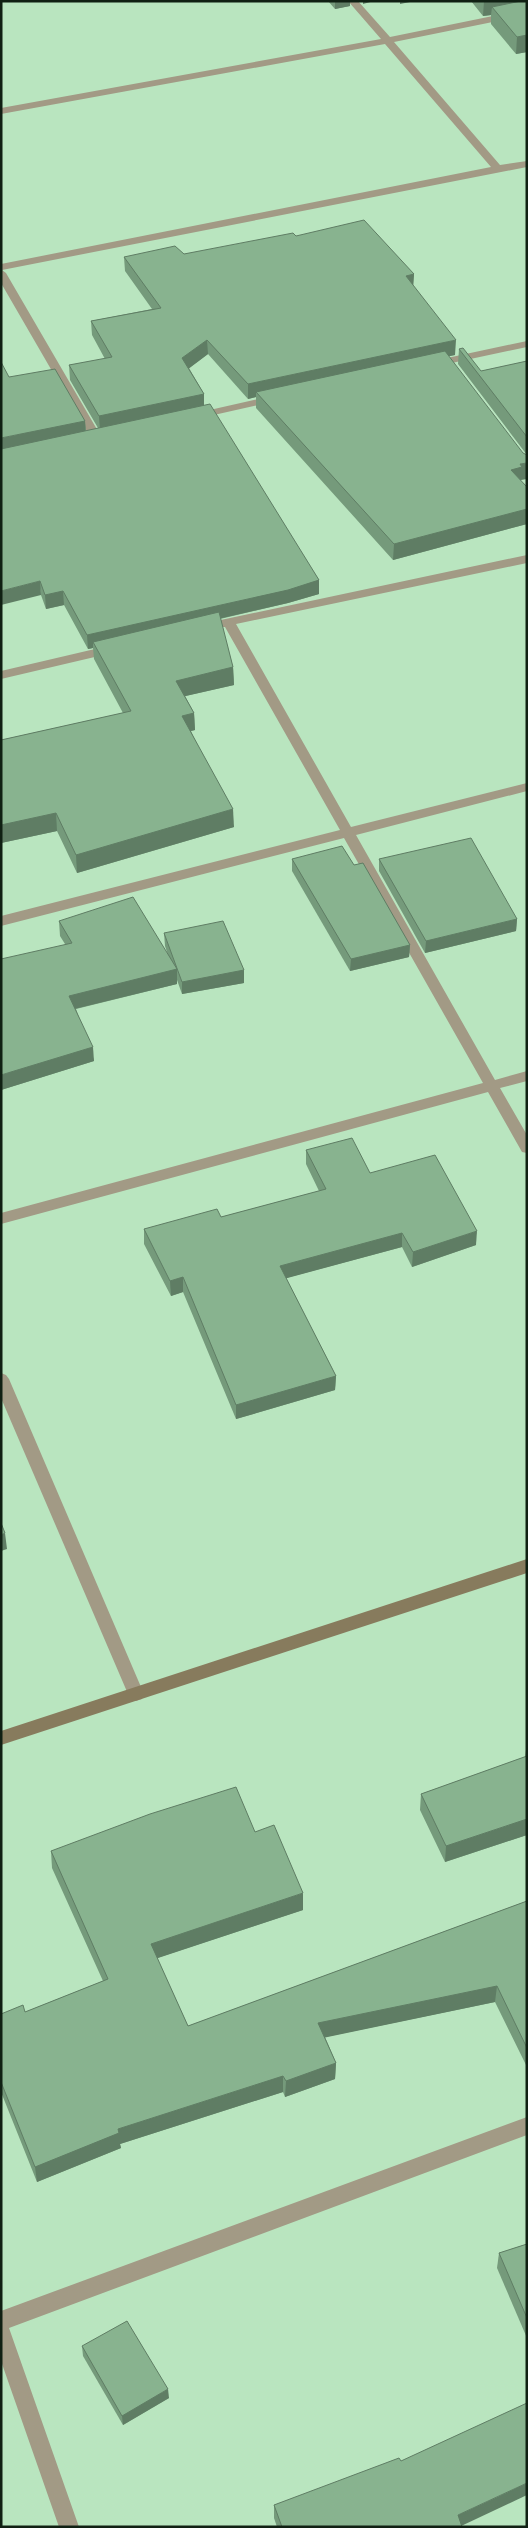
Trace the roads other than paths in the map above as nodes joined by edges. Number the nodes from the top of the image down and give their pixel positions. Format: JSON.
{"nodes":[{"id":1,"x":353,"y":1,"type":"edge"},
{"id":2,"x":527,"y":12,"type":"edge"},
{"id":3,"x":386,"y":41,"type":"junction"},
{"id":4,"x":1,"y":111,"type":"edge"},
{"id":5,"x":527,"y":164,"type":"edge"},
{"id":6,"x":498,"y":169,"type":"junction"},
{"id":7,"x":1,"y":267,"type":"edge"},
{"id":8,"x":1,"y":273,"type":"edge"},
{"id":9,"x":527,"y":344,"type":"edge"},
{"id":10,"x":418,"y":367,"type":"edge"},
{"id":11,"x":291,"y":395,"type":"edge"},
{"id":12,"x":184,"y":418,"type":"edge"},
{"id":13,"x":96,"y":438,"type":"edge"},
{"id":14,"x":527,"y":559,"type":"edge"},
{"id":15,"x":228,"y":622,"type":"junction"},
{"id":16,"x":209,"y":626,"type":"edge"},
{"id":17,"x":124,"y":646,"type":"edge"},
{"id":18,"x":1,"y":675,"type":"edge"},
{"id":19,"x":527,"y":787,"type":"edge"},
{"id":20,"x":348,"y":834,"type":"junction"},
{"id":21,"x":1,"y":921,"type":"edge"},
{"id":22,"x":527,"y":1076,"type":"edge"},
{"id":23,"x":491,"y":1085,"type":"junction"},
{"id":24,"x":527,"y":1148,"type":"edge"},
{"id":25,"x":1,"y":1219,"type":"edge"},
{"id":26,"x":1,"y":1379,"type":"edge"},
{"id":27,"x":527,"y":1566,"type":"edge"},
{"id":28,"x":136,"y":1694,"type":"junction"},
{"id":29,"x":1,"y":1738,"type":"edge"},
{"id":30,"x":527,"y":2126,"type":"edge"},
{"id":31,"x":1,"y":2321,"type":"edge"},
{"id":32,"x":1,"y":2332,"type":"edge"},
{"id":33,"x":69,"y":2527,"type":"edge"}],
"edges":[{"from":1,"to":3,"type":"street"},
{"from":2,"to":3,"type":"street"},
{"from":3,"to":4,"type":"street"},
{"from":3,"to":6,"type":"street"},
{"from":5,"to":6,"type":"street"},
{"from":6,"to":7,"type":"street"},
{"from":8,"to":13,"type":"street"},
{"from":9,"to":10,"type":"street"},
{"from":11,"to":12,"type":"street"},
{"from":14,"to":15,"type":"street"},
{"from":15,"to":16,"type":"street"},
{"from":15,"to":20,"type":"street"},
{"from":17,"to":18,"type":"street"},
{"from":19,"to":20,"type":"street"},
{"from":20,"to":21,"type":"street"},
{"from":20,"to":23,"type":"street"},
{"from":22,"to":23,"type":"street"},
{"from":23,"to":24,"type":"street"},
{"from":23,"to":25,"type":"street"},
{"from":26,"to":28,"type":"street"},
{"from":27,"to":28,"type":"street"},
{"from":28,"to":29,"type":"street"},
{"from":30,"to":31,"type":"street"},
{"from":32,"to":33,"type":"street"}]}
